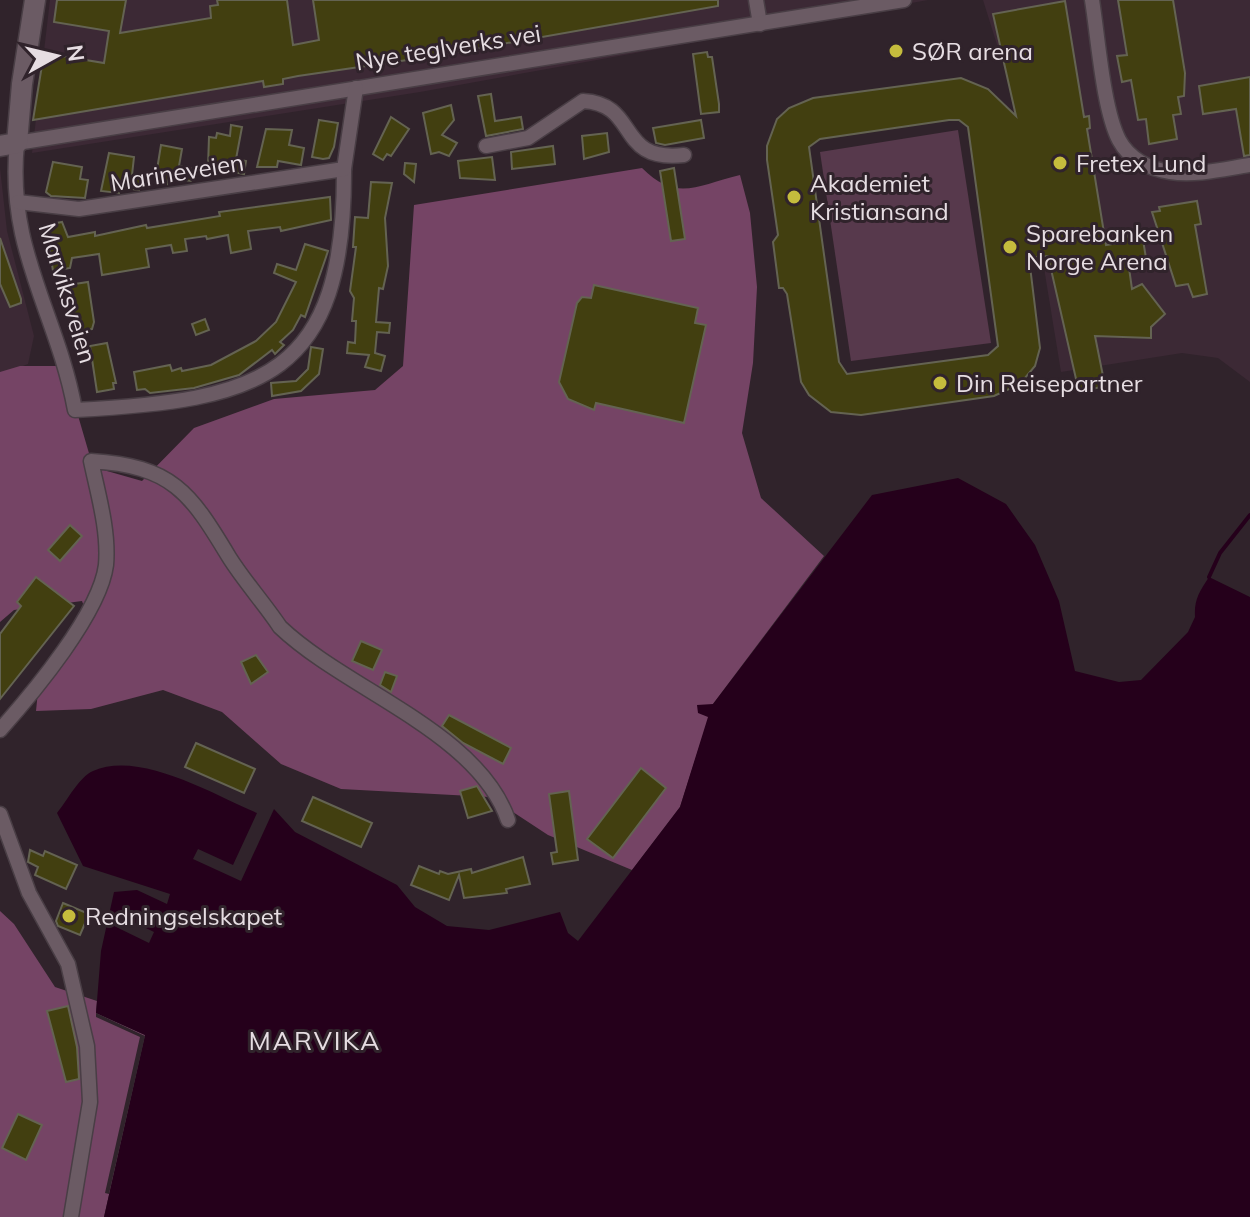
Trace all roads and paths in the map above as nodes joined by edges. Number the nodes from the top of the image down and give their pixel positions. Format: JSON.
{"nodes":[{"id":1,"x":35,"y":0,"type":"edge"},
{"id":2,"x":756,"y":0,"type":"edge"},
{"id":3,"x":904,"y":0,"type":"edge"},
{"id":4,"x":1092,"y":0,"type":"edge"},
{"id":5,"x":760,"y":24,"type":"junction"},
{"id":6,"x":356,"y":88,"type":"junction"},
{"id":7,"x":9,"y":145,"type":"edge"},
{"id":8,"x":486,"y":146,"type":"dead end"},
{"id":9,"x":684,"y":155,"type":"dead end"},
{"id":10,"x":1250,"y":165,"type":"edge"},
{"id":11,"x":344,"y":169,"type":"junction"},
{"id":12,"x":18,"y":202,"type":"junction"},
{"id":13,"x":0,"y":730,"type":"edge"},
{"id":14,"x":0,"y":814,"type":"edge"},
{"id":15,"x":508,"y":820,"type":"dead end"},
{"id":16,"x":71,"y":1217,"type":"edge"}],
"edges":[{"from":1,"to":7,"type":"street","name":"Marviksveien"},
{"from":2,"to":5,"type":"street"},
{"from":3,"to":5,"type":"street","name":"Nye teglverks vei"},
{"from":4,"to":10,"type":"street"},
{"from":5,"to":6,"type":"street","name":"Nye teglverks vei"},
{"from":6,"to":7,"type":"street","name":"Nye teglverks vei"},
{"from":6,"to":11,"type":"street"},
{"from":7,"to":12,"type":"street","name":"Marviksveien"},
{"from":8,"to":9,"type":"street"},
{"from":11,"to":12,"type":"street","name":"Marineveien"},
{"from":11,"to":12,"type":"street","name":"Marviksveien"},
{"from":13,"to":15,"type":"street"},
{"from":14,"to":16,"type":"street"}]}
